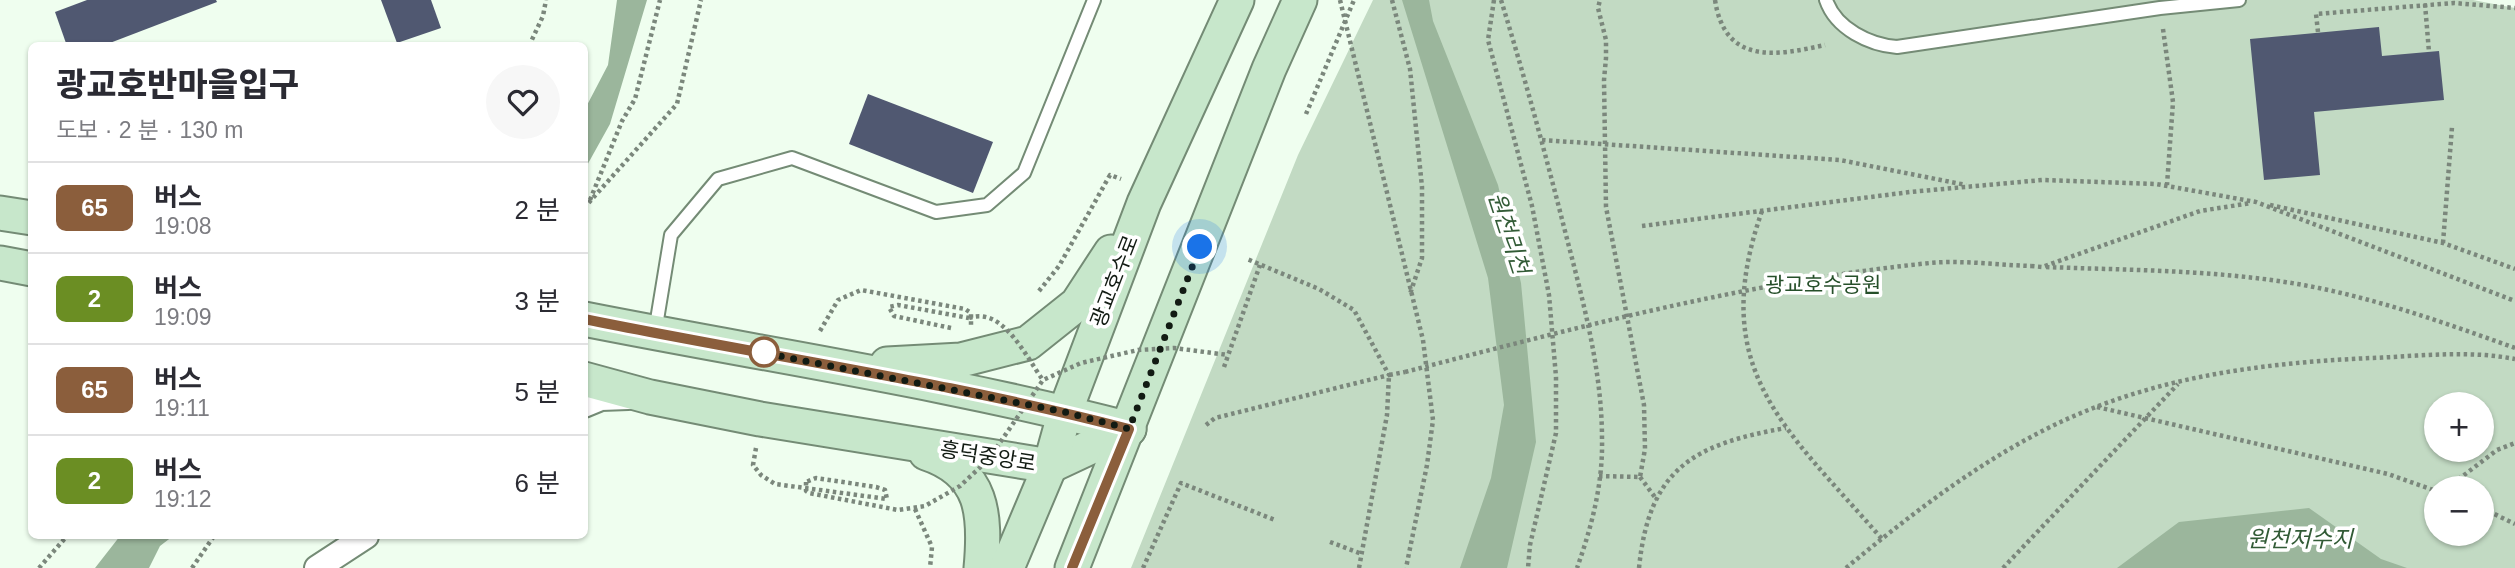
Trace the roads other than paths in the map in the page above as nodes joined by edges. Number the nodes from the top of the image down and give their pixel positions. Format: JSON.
{"nodes":[{"id":1,"x":1094,"y":0,"type":"edge"},
{"id":2,"x":1237,"y":0,"type":"edge"},
{"id":3,"x":1300,"y":0,"type":"edge"},
{"id":4,"x":1826,"y":0,"type":"edge"},
{"id":5,"x":2239,"y":0,"type":"edge"},
{"id":6,"x":1147,"y":197,"type":"junction"},
{"id":7,"x":0,"y":213,"type":"edge"},
{"id":8,"x":28,"y":217,"type":"edge"},
{"id":9,"x":0,"y":263,"type":"edge"},
{"id":10,"x":28,"y":268,"type":"edge"},
{"id":11,"x":588,"y":320,"type":"edge"},
{"id":12,"x":654,"y":333,"type":"junction"},
{"id":13,"x":841,"y":366,"type":"junction"},
{"id":14,"x":588,"y":381,"type":"edge"},
{"id":15,"x":650,"y":397,"type":"junction"},
{"id":16,"x":588,"y":403,"type":"edge"},
{"id":17,"x":1065,"y":412,"type":"junction"},
{"id":18,"x":1129,"y":429,"type":"junction"},
{"id":19,"x":883,"y":440,"type":"junction"},
{"id":20,"x":1050,"y":466,"type":"junction"},
{"id":21,"x":361,"y":539,"type":"edge"},
{"id":22,"x":317,"y":568,"type":"edge"},
{"id":23,"x":981,"y":568,"type":"edge"},
{"id":24,"x":1007,"y":568,"type":"edge"},
{"id":25,"x":1072,"y":568,"type":"edge"}],
"edges":[{"from":1,"to":12,"type":"lane"},
{"from":2,"to":6,"type":"main road","name":"광교호수로"},
{"from":3,"to":18,"type":"main road"},
{"from":4,"to":5,"type":"lane"},
{"from":6,"to":13,"type":"main road"},
{"from":6,"to":17,"type":"main road","name":"광교호수로"},
{"from":7,"to":8,"type":"main road"},
{"from":9,"to":10,"type":"main road"},
{"from":11,"to":12,"type":"main road"},
{"from":12,"to":13,"type":"main road"},
{"from":13,"to":17,"type":"main road"},
{"from":14,"to":15,"type":"main road","name":"흥덕중앙로"},
{"from":15,"to":16,"type":"street"},
{"from":15,"to":19,"type":"main road","name":"흥덕중앙로"},
{"from":17,"to":18,"type":"main road"},
{"from":17,"to":20,"type":"main road","name":"광교호수로"},
{"from":18,"to":20,"type":"main road","name":"흥덕중앙로"},
{"from":18,"to":25,"type":"main road"},
{"from":19,"to":20,"type":"main road","name":"흥덕중앙로"},
{"from":19,"to":23,"type":"main road"},
{"from":20,"to":24,"type":"main road","name":"광교호수로"},
{"from":21,"to":22,"type":"street"}]}
